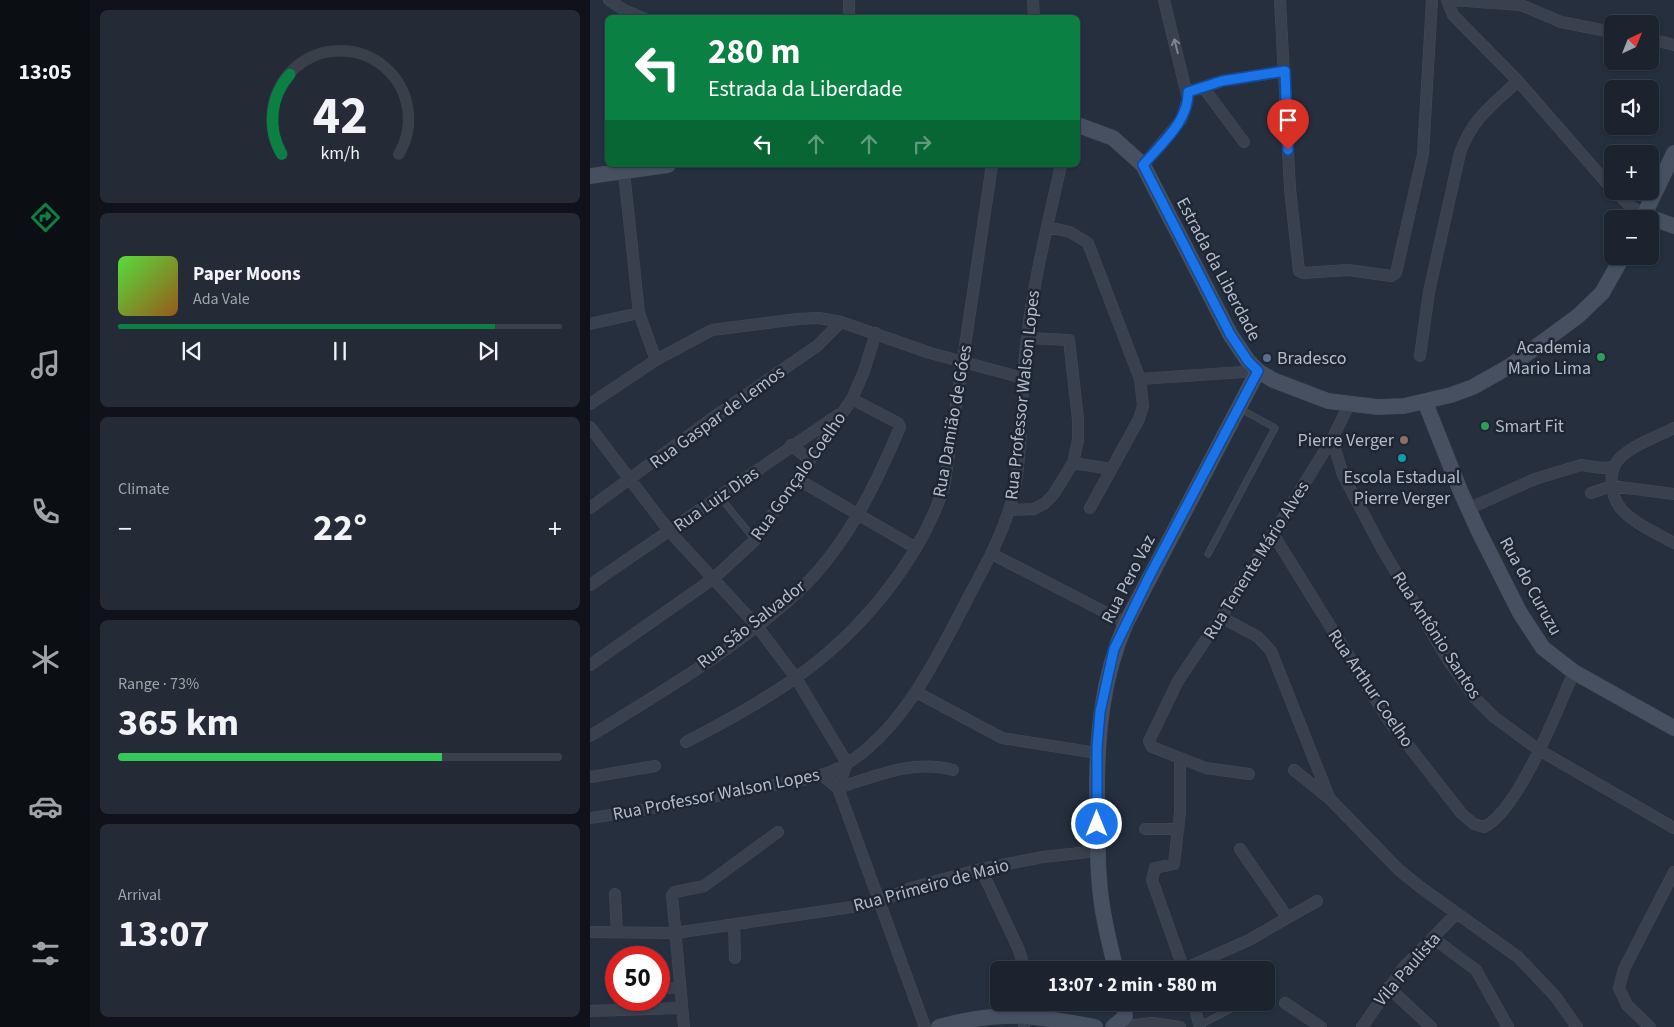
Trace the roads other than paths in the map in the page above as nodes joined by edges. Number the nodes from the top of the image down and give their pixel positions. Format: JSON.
{"nodes":[{"id":1,"x":609,"y":0,"type":"edge"},
{"id":2,"x":848,"y":0,"type":"edge"},
{"id":3,"x":1033,"y":0,"type":"edge"},
{"id":4,"x":1164,"y":0,"type":"edge"},
{"id":5,"x":1280,"y":0,"type":"edge"},
{"id":6,"x":1432,"y":0,"type":"edge"},
{"id":7,"x":1448,"y":0,"type":"edge"},
{"id":8,"x":1451,"y":0,"type":"edge"},
{"id":9,"x":636,"y":15,"type":"edge"},
{"id":10,"x":849,"y":15,"type":"edge"},
{"id":11,"x":1034,"y":15,"type":"edge"},
{"id":12,"x":1604,"y":30,"type":"edge"},
{"id":13,"x":1659,"y":41,"type":"edge"},
{"id":14,"x":1674,"y":45,"type":"edge"},
{"id":15,"x":1285,"y":71,"type":"junction"},
{"id":16,"x":1518,"y":81,"type":"junction"},
{"id":17,"x":1203,"y":87,"type":"junction"},
{"id":18,"x":1188,"y":92,"type":"junction"},
{"id":19,"x":1080,"y":126,"type":"edge"},
{"id":20,"x":1244,"y":142,"type":"dead end"},
{"id":21,"x":1674,"y":153,"type":"edge"},
{"id":22,"x":1143,"y":165,"type":"junction"},
{"id":23,"x":655,"y":167,"type":"edge"},
{"id":24,"x":992,"y":167,"type":"edge"},
{"id":25,"x":1061,"y":167,"type":"edge"},
{"id":26,"x":624,"y":172,"type":"junction"},
{"id":27,"x":590,"y":176,"type":"edge"},
{"id":28,"x":1604,"y":179,"type":"edge"},
{"id":29,"x":1624,"y":200,"type":"edge"},
{"id":30,"x":1635,"y":210,"type":"edge"},
{"id":31,"x":1646,"y":210,"type":"edge"},
{"id":32,"x":1659,"y":222,"type":"edge"},
{"id":33,"x":1674,"y":226,"type":"edge"},
{"id":34,"x":1047,"y":227,"type":"junction"},
{"id":35,"x":1617,"y":265,"type":"edge"},
{"id":36,"x":639,"y":313,"type":"junction"},
{"id":37,"x":841,"y":322,"type":"junction"},
{"id":38,"x":590,"y":324,"type":"edge"},
{"id":39,"x":876,"y":333,"type":"junction"},
{"id":40,"x":1027,"y":338,"type":"junction"},
{"id":41,"x":1420,"y":356,"type":"dead end"},
{"id":42,"x":656,"y":360,"type":"junction"},
{"id":43,"x":962,"y":363,"type":"junction"},
{"id":44,"x":1258,"y":371,"type":"junction"},
{"id":45,"x":1023,"y":378,"type":"junction"},
{"id":46,"x":1140,"y":379,"type":"junction"},
{"id":47,"x":852,"y":399,"type":"junction"},
{"id":48,"x":1425,"y":402,"type":"junction"},
{"id":49,"x":590,"y":404,"type":"edge"},
{"id":50,"x":1349,"y":405,"type":"junction"},
{"id":51,"x":1239,"y":408,"type":"junction"},
{"id":52,"x":841,"y":412,"type":"junction"},
{"id":53,"x":590,"y":427,"type":"edge"},
{"id":54,"x":1674,"y":428,"type":"edge"},
{"id":55,"x":1332,"y":439,"type":"junction"},
{"id":56,"x":791,"y":445,"type":"junction"},
{"id":57,"x":810,"y":460,"type":"junction"},
{"id":58,"x":1073,"y":463,"type":"junction"},
{"id":59,"x":1607,"y":467,"type":"junction"},
{"id":60,"x":1112,"y":469,"type":"junction"},
{"id":61,"x":797,"y":479,"type":"junction"},
{"id":62,"x":630,"y":480,"type":"junction"},
{"id":63,"x":1612,"y":486,"type":"junction"},
{"id":64,"x":1591,"y":492,"type":"dead end"},
{"id":65,"x":1674,"y":494,"type":"edge"},
{"id":66,"x":720,"y":497,"type":"junction"},
{"id":67,"x":590,"y":508,"type":"edge"},
{"id":68,"x":1090,"y":508,"type":"dead end"},
{"id":69,"x":1468,"y":509,"type":"junction"},
{"id":70,"x":1009,"y":510,"type":"junction"},
{"id":71,"x":858,"y":513,"type":"junction"},
{"id":72,"x":670,"y":532,"type":"junction"},
{"id":73,"x":1273,"y":534,"type":"junction"},
{"id":74,"x":755,"y":540,"type":"junction"},
{"id":75,"x":1674,"y":542,"type":"edge"},
{"id":76,"x":916,"y":548,"type":"junction"},
{"id":77,"x":992,"y":554,"type":"junction"},
{"id":78,"x":1208,"y":554,"type":"dead end"},
{"id":79,"x":714,"y":578,"type":"junction"},
{"id":80,"x":590,"y":585,"type":"edge"},
{"id":81,"x":1221,"y":617,"type":"junction"},
{"id":82,"x":1126,"y":623,"type":"junction"},
{"id":83,"x":756,"y":625,"type":"junction"},
{"id":84,"x":590,"y":664,"type":"edge"},
{"id":85,"x":1574,"y":672,"type":"junction"},
{"id":86,"x":796,"y":678,"type":"junction"},
{"id":87,"x":916,"y":692,"type":"junction"},
{"id":88,"x":1674,"y":728,"type":"edge"},
{"id":89,"x":590,"y":736,"type":"edge"},
{"id":90,"x":686,"y":742,"type":"dead end"},
{"id":91,"x":1539,"y":750,"type":"junction"},
{"id":92,"x":1097,"y":753,"type":"junction"},
{"id":93,"x":1180,"y":758,"type":"junction"},
{"id":94,"x":847,"y":764,"type":"junction"},
{"id":95,"x":655,"y":766,"type":"dead end"},
{"id":96,"x":953,"y":770,"type":"dead end"},
{"id":97,"x":1294,"y":770,"type":"dead end"},
{"id":98,"x":1249,"y":774,"type":"dead end"},
{"id":99,"x":822,"y":775,"type":"junction"},
{"id":100,"x":590,"y":777,"type":"edge"},
{"id":101,"x":838,"y":788,"type":"junction"},
{"id":102,"x":1330,"y":799,"type":"junction"},
{"id":103,"x":590,"y":818,"type":"edge"},
{"id":104,"x":1674,"y":828,"type":"edge"},
{"id":105,"x":1145,"y":829,"type":"dead end"},
{"id":106,"x":1178,"y":829,"type":"junction"},
{"id":107,"x":778,"y":832,"type":"dead end"},
{"id":108,"x":1240,"y":849,"type":"dead end"},
{"id":109,"x":1097,"y":852,"type":"junction"},
{"id":110,"x":980,"y":869,"type":"junction"},
{"id":111,"x":1674,"y":872,"type":"edge"},
{"id":112,"x":615,"y":894,"type":"dead end"},
{"id":113,"x":1317,"y":901,"type":"dead end"},
{"id":114,"x":879,"y":902,"type":"junction"},
{"id":115,"x":1456,"y":914,"type":"junction"},
{"id":116,"x":1288,"y":917,"type":"junction"},
{"id":117,"x":734,"y":924,"type":"junction"},
{"id":118,"x":590,"y":932,"type":"edge"},
{"id":119,"x":618,"y":932,"type":"junction"},
{"id":120,"x":675,"y":933,"type":"junction"},
{"id":121,"x":1433,"y":938,"type":"junction"},
{"id":122,"x":735,"y":958,"type":"dead end"},
{"id":123,"x":1022,"y":961,"type":"edge"},
{"id":124,"x":1114,"y":961,"type":"edge"},
{"id":125,"x":1181,"y":961,"type":"edge"},
{"id":126,"x":1204,"y":961,"type":"edge"},
{"id":127,"x":680,"y":987,"type":"junction"},
{"id":128,"x":1388,"y":987,"type":"junction"},
{"id":129,"x":670,"y":988,"type":"edge"},
{"id":130,"x":1285,"y":1002,"type":"dead end"},
{"id":131,"x":681,"y":1008,"type":"junction"},
{"id":132,"x":590,"y":1011,"type":"edge"},
{"id":133,"x":1125,"y":1011,"type":"edge"},
{"id":134,"x":1196,"y":1011,"type":"edge"},
{"id":135,"x":1228,"y":1011,"type":"edge"},
{"id":136,"x":1025,"y":1015,"type":"edge"},
{"id":137,"x":1575,"y":1023,"type":"edge"},
{"id":138,"x":1200,"y":1026,"type":"edge"},
{"id":139,"x":1649,"y":1026,"type":"edge"},
{"id":140,"x":684,"y":1027,"type":"edge"},
{"id":141,"x":925,"y":1027,"type":"edge"},
{"id":142,"x":938,"y":1027,"type":"edge"},
{"id":143,"x":1095,"y":1027,"type":"edge"},
{"id":144,"x":1115,"y":1027,"type":"edge"},
{"id":145,"x":1180,"y":1027,"type":"edge"},
{"id":146,"x":1321,"y":1027,"type":"edge"},
{"id":147,"x":1362,"y":1027,"type":"edge"},
{"id":148,"x":1431,"y":1027,"type":"edge"},
{"id":149,"x":1508,"y":1027,"type":"edge"}],
"edges":[{"from":1,"to":9,"type":"street"},
{"from":2,"to":10,"type":"street"},
{"from":3,"to":11,"type":"street"},
{"from":18,"to":4,"type":"street","one_way":true},
{"from":5,"to":15,"type":"street"},
{"from":6,"to":15,"type":"street"},
{"from":7,"to":16,"type":"street"},
{"from":8,"to":12,"type":"street"},
{"from":13,"to":14,"type":"street"},
{"from":15,"to":17,"type":"street"},
{"from":16,"to":28,"type":"street"},
{"from":16,"to":41,"type":"street"},
{"from":17,"to":18,"type":"street"},
{"from":17,"to":20,"type":"street"},
{"from":18,"to":22,"type":"street"},
{"from":19,"to":22,"type":"main road","name":"Estrada da Liberdade"},
{"from":21,"to":31,"type":"main road"},
{"from":22,"to":44,"type":"main road","name":"Estrada da Liberdade"},
{"from":23,"to":26,"type":"main road"},
{"from":24,"to":43,"type":"street","name":"Rua Damião de Góes"},
{"from":25,"to":34,"type":"street","name":"Rua Professor Walson Lopes"},
{"from":26,"to":27,"type":"main road"},
{"from":26,"to":36,"type":"street"},
{"from":29,"to":30,"type":"street"},
{"from":32,"to":33,"type":"main road"},
{"from":34,"to":40,"type":"street","name":"Rua Professor Walson Lopes"},
{"from":34,"to":46,"type":"street"},
{"from":35,"to":48,"type":"main road","name":"Estrada da Liberdade"},
{"from":36,"to":38,"type":"street"},
{"from":36,"to":42,"type":"street"},
{"from":37,"to":39,"type":"street"},
{"from":37,"to":42,"type":"street"},
{"from":37,"to":62,"type":"street","name":"Rua Gaspar de Lemos"},
{"from":39,"to":43,"type":"street"},
{"from":39,"to":47,"type":"street","name":"Rua Gonçalo Coelho"},
{"from":40,"to":45,"type":"street","name":"Rua Professor Walson Lopes"},
{"from":40,"to":58,"type":"street"},
{"from":42,"to":49,"type":"street"},
{"from":43,"to":45,"type":"street"},
{"from":43,"to":76,"type":"street","name":"Rua Damião de Góes"},
{"from":44,"to":46,"type":"street"},
{"from":44,"to":50,"type":"main road","name":"Estrada da Liberdade"},
{"from":44,"to":51,"type":"main road","name":"Rua Pero Vaz"},
{"from":45,"to":70,"type":"street","name":"Rua Professor Walson Lopes"},
{"from":46,"to":60,"type":"street"},
{"from":47,"to":52,"type":"street","name":"Rua Gonçalo Coelho"},
{"from":47,"to":71,"type":"street","name":"Rua São Salvador"},
{"from":48,"to":50,"type":"main road","name":"Estrada da Liberdade"},
{"from":48,"to":69,"type":"main road","name":"Rua do Curuzu"},
{"from":50,"to":55,"type":"street","name":"Rua Tenente Mário Alves"},
{"from":51,"to":78,"type":"lane"},
{"from":51,"to":82,"type":"main road","name":"Rua Pero Vaz"},
{"from":52,"to":56,"type":"street","name":"Rua Luiz Dias"},
{"from":52,"to":57,"type":"street","name":"Rua Gonçalo Coelho"},
{"from":53,"to":62,"type":"street"},
{"from":54,"to":59,"type":"street"},
{"from":55,"to":73,"type":"street","name":"Rua Tenente Mário Alves"},
{"from":55,"to":91,"type":"street","name":"Rua Antônio Santos"},
{"from":56,"to":57,"type":"street"},
{"from":56,"to":66,"type":"street","name":"Rua Luiz Dias"},
{"from":57,"to":61,"type":"street","name":"Rua Gonçalo Coelho"},
{"from":58,"to":60,"type":"street"},
{"from":58,"to":70,"type":"street"},
{"from":59,"to":63,"type":"street"},
{"from":59,"to":69,"type":"street"},
{"from":60,"to":68,"type":"street"},
{"from":61,"to":71,"type":"street"},
{"from":61,"to":74,"type":"street","name":"Rua Gonçalo Coelho"},
{"from":62,"to":67,"type":"street","name":"Rua Gaspar de Lemos"},
{"from":62,"to":72,"type":"street"},
{"from":63,"to":64,"type":"street"},
{"from":63,"to":65,"type":"street"},
{"from":63,"to":75,"type":"street"},
{"from":66,"to":72,"type":"street","name":"Rua Luiz Dias"},
{"from":66,"to":74,"type":"lane"},
{"from":69,"to":85,"type":"main road","name":"Rua do Curuzu"},
{"from":70,"to":77,"type":"street","name":"Rua Professor Walson Lopes"},
{"from":71,"to":76,"type":"street"},
{"from":71,"to":83,"type":"street","name":"Rua São Salvador"},
{"from":72,"to":79,"type":"street"},
{"from":72,"to":80,"type":"street","name":"Rua Luiz Dias"},
{"from":73,"to":81,"type":"street","name":"Rua Tenente Mário Alves"},
{"from":73,"to":91,"type":"street","name":"Rua Arthur Coelho"},
{"from":74,"to":79,"type":"street","name":"Rua Gonçalo Coelho"},
{"from":76,"to":86,"type":"street","name":"Rua Damião de Góes"},
{"from":77,"to":82,"type":"street"},
{"from":77,"to":87,"type":"street","name":"Rua Professor Walson Lopes"},
{"from":79,"to":83,"type":"street"},
{"from":79,"to":84,"type":"street","name":"Rua Gonçalo Coelho"},
{"from":81,"to":93,"type":"street","name":"Rua Tenente Mário Alves"},
{"from":81,"to":102,"type":"street"},
{"from":82,"to":92,"type":"main road","name":"Rua Pero Vaz"},
{"from":83,"to":86,"type":"street"},
{"from":83,"to":89,"type":"street","name":"Rua São Salvador"},
{"from":85,"to":88,"type":"main road","name":"Rua do Curuzu"},
{"from":85,"to":91,"type":"street"},
{"from":86,"to":90,"type":"street","name":"Rua Damião de Góes"},
{"from":86,"to":94,"type":"street"},
{"from":87,"to":92,"type":"street"},
{"from":87,"to":94,"type":"street","name":"Rua Professor Walson Lopes"},
{"from":91,"to":104,"type":"street","name":"Rua Antônio Santos"},
{"from":92,"to":109,"type":"main road","name":"Rua Pero Vaz"},
{"from":93,"to":98,"type":"street"},
{"from":93,"to":106,"type":"street"},
{"from":94,"to":99,"type":"street","name":"Rua Professor Walson Lopes"},
{"from":94,"to":101,"type":"street"},
{"from":95,"to":100,"type":"street"},
{"from":96,"to":101,"type":"street"},
{"from":97,"to":102,"type":"street"},
{"from":99,"to":101,"type":"street"},
{"from":99,"to":103,"type":"street","name":"Rua Professor Walson Lopes"},
{"from":101,"to":114,"type":"street"},
{"from":102,"to":115,"type":"street"},
{"from":105,"to":106,"type":"street"},
{"from":106,"to":125,"type":"street"},
{"from":107,"to":120,"type":"street"},
{"from":108,"to":116,"type":"street"},
{"from":109,"to":110,"type":"street","name":"Rua Primeiro de Maio"},
{"from":109,"to":124,"type":"main road","name":"Rua Pero Vaz"},
{"from":110,"to":114,"type":"street","name":"Rua Primeiro de Maio"},
{"from":110,"to":123,"type":"street"},
{"from":111,"to":139,"type":"street"},
{"from":112,"to":119,"type":"street"},
{"from":113,"to":116,"type":"street"},
{"from":114,"to":117,"type":"street","name":"Rua Primeiro de Maio"},
{"from":114,"to":141,"type":"street"},
{"from":115,"to":121,"type":"street","name":"Vila Paulista"},
{"from":115,"to":137,"type":"street"},
{"from":116,"to":126,"type":"street"},
{"from":117,"to":120,"type":"street","name":"Rua Primeiro de Maio"},
{"from":117,"to":122,"type":"street"},
{"from":118,"to":119,"type":"street","name":"Rua Primeiro de Maio"},
{"from":119,"to":120,"type":"street","name":"Rua Primeiro de Maio"},
{"from":120,"to":127,"type":"street"},
{"from":121,"to":128,"type":"street","name":"Vila Paulista"},
{"from":121,"to":149,"type":"street"},
{"from":127,"to":129,"type":"street"},
{"from":127,"to":131,"type":"street"},
{"from":128,"to":147,"type":"street","name":"Vila Paulista"},
{"from":128,"to":148,"type":"street"},
{"from":130,"to":146,"type":"street"},
{"from":131,"to":132,"type":"street"},
{"from":131,"to":140,"type":"street"},
{"from":133,"to":144,"type":"main road"},
{"from":134,"to":138,"type":"street"},
{"from":135,"to":138,"type":"lane"},
{"from":136,"to":142,"type":"main road"},
{"from":136,"to":143,"type":"main road"},
{"from":144,"to":145,"type":"street"}]}
